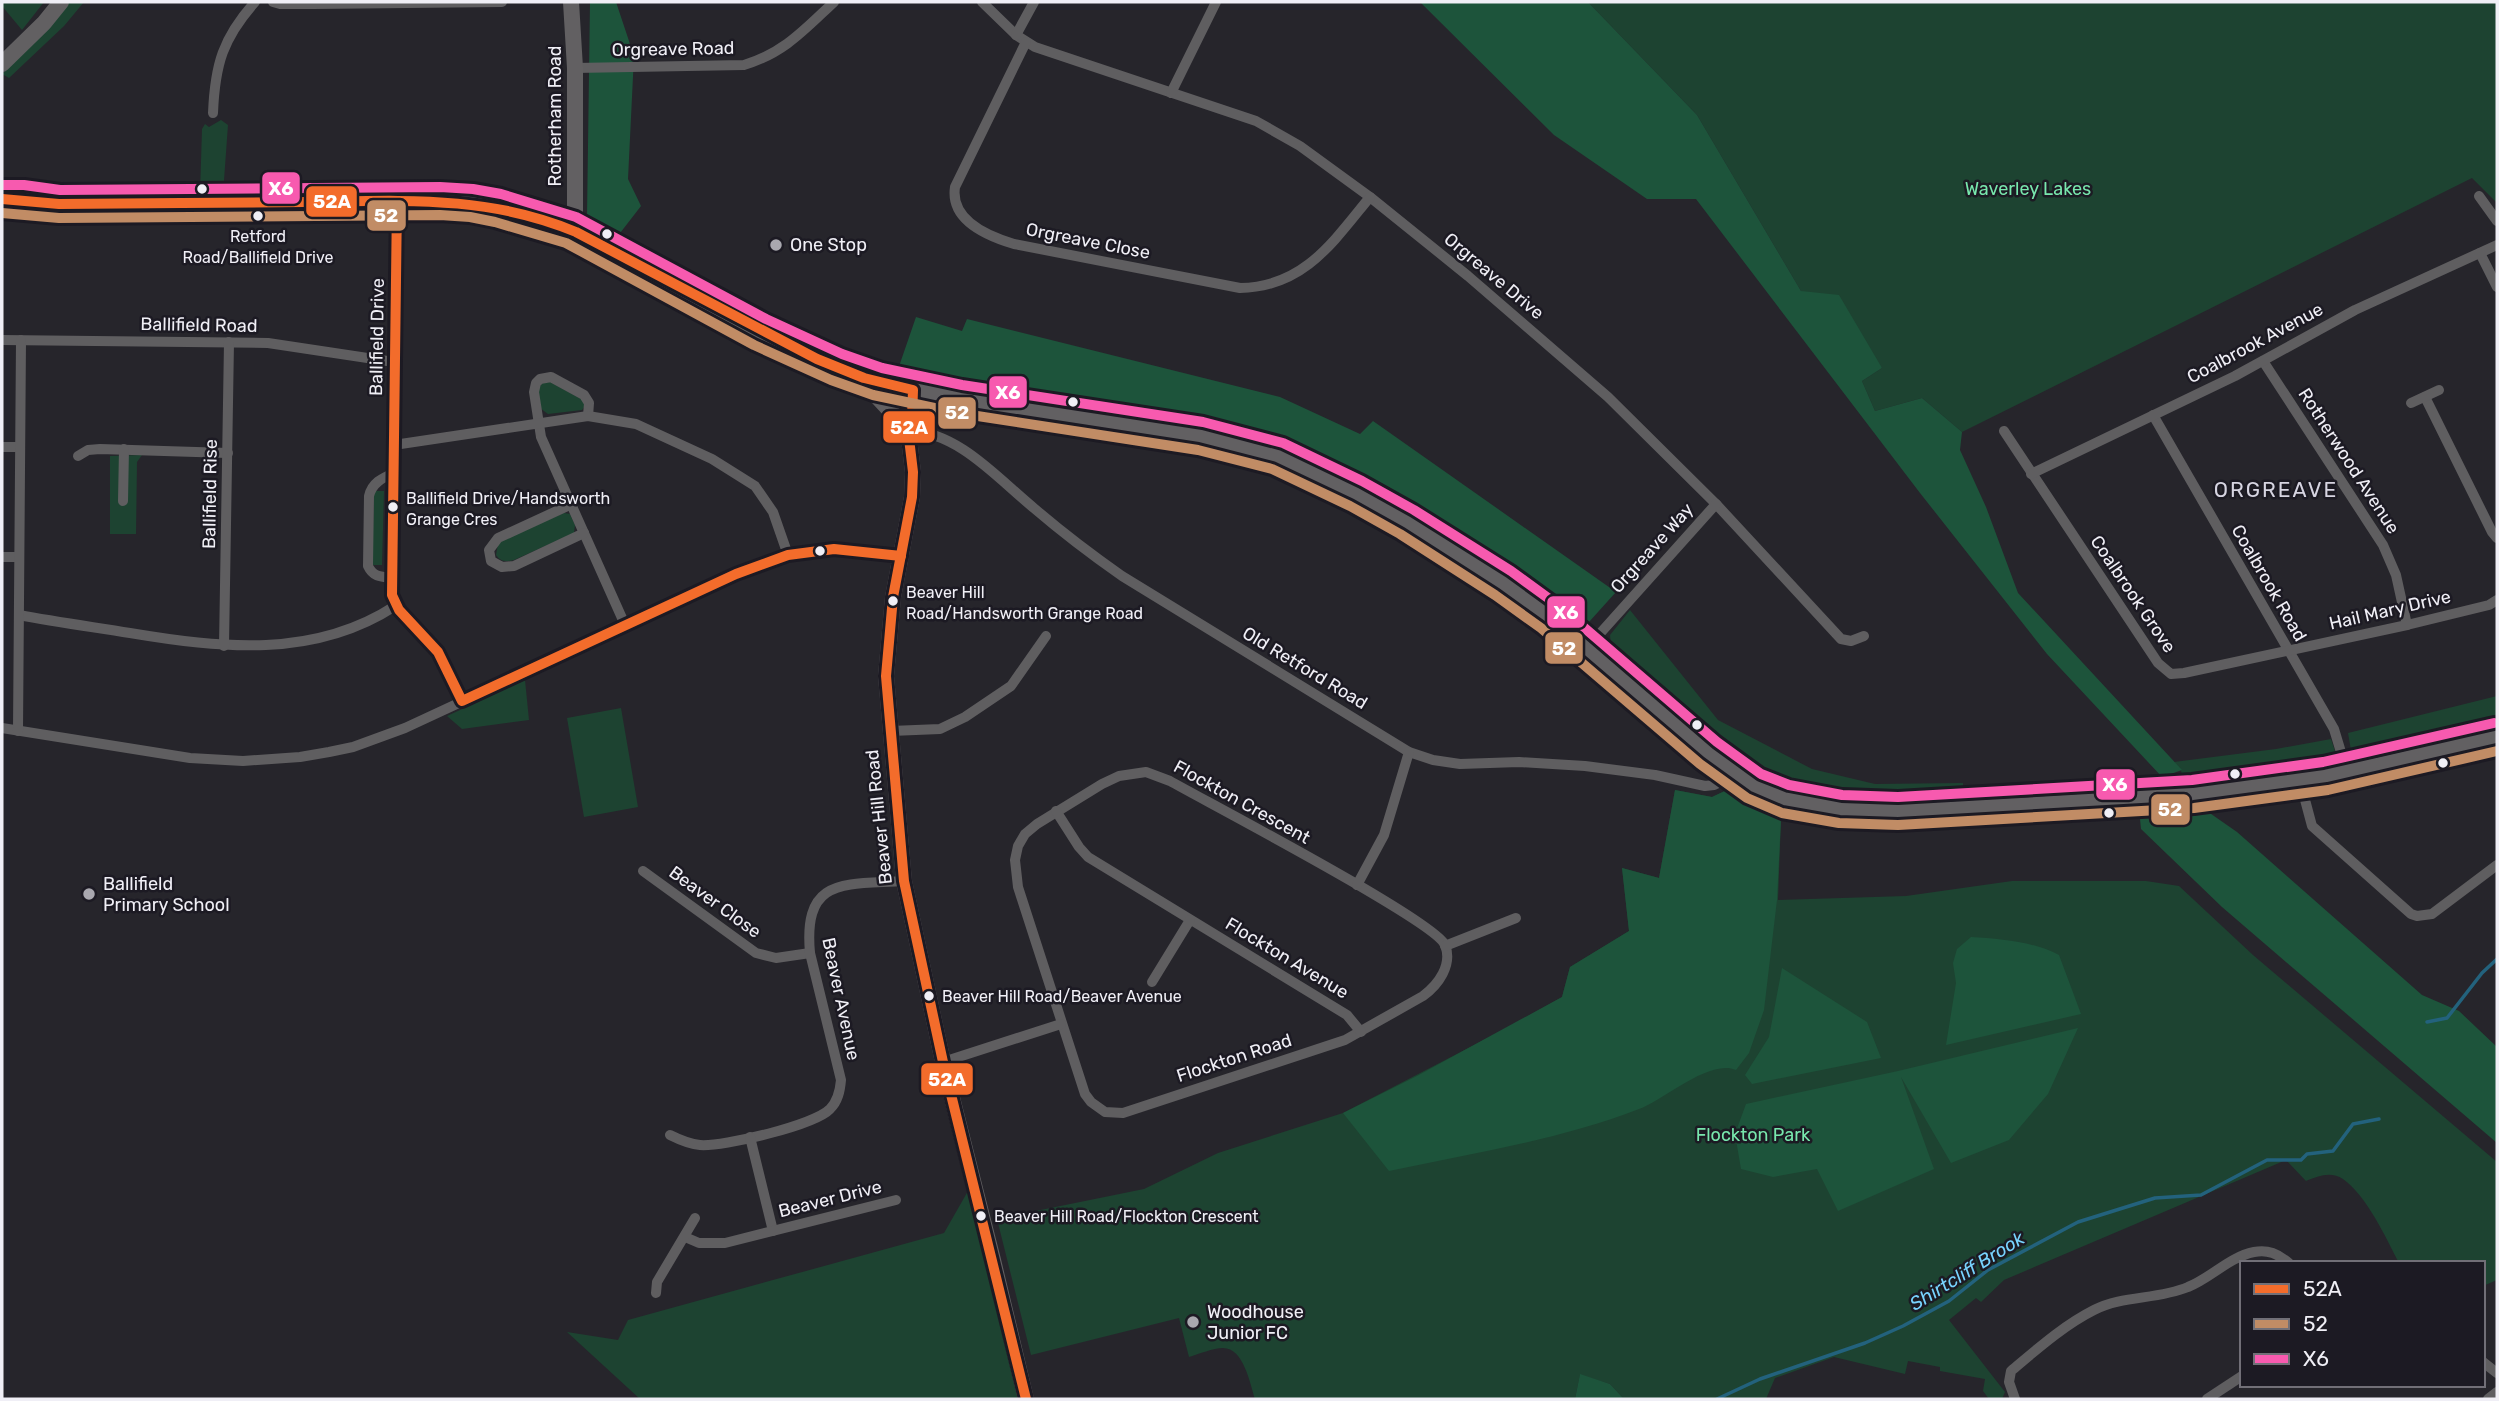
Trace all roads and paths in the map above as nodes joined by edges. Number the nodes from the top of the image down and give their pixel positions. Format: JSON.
{"nodes":[{"id":1,"x":61,"y":2,"type":"edge"},
{"id":2,"x":255,"y":2,"type":"edge"},
{"id":3,"x":273,"y":2,"type":"edge"},
{"id":4,"x":502,"y":2,"type":"edge"},
{"id":5,"x":571,"y":2,"type":"edge"},
{"id":6,"x":834,"y":2,"type":"edge"},
{"id":7,"x":982,"y":2,"type":"edge"},
{"id":8,"x":1034,"y":2,"type":"edge"},
{"id":9,"x":1216,"y":2,"type":"edge"},
{"id":10,"x":1021,"y":38,"type":"junction"},
{"id":11,"x":2,"y":64,"type":"edge"},
{"id":12,"x":575,"y":68,"type":"junction"},
{"id":13,"x":1171,"y":93,"type":"junction"},
{"id":14,"x":213,"y":113,"type":"dead end"},
{"id":15,"x":2479,"y":196,"type":"dead end"},
{"id":16,"x":1370,"y":197,"type":"junction"},
{"id":17,"x":2,"y":199,"type":"edge"},
{"id":18,"x":397,"y":201,"type":"junction"},
{"id":19,"x":59,"y":204,"type":"junction"},
{"id":20,"x":2,"y":212,"type":"edge"},
{"id":21,"x":2497,"y":221,"type":"edge"},
{"id":22,"x":571,"y":230,"type":"junction"},
{"id":23,"x":2497,"y":245,"type":"edge"},
{"id":24,"x":2480,"y":253,"type":"junction"},
{"id":25,"x":2497,"y":287,"type":"edge"},
{"id":26,"x":2,"y":340,"type":"edge"},
{"id":27,"x":21,"y":340,"type":"junction"},
{"id":28,"x":229,"y":342,"type":"junction"},
{"id":29,"x":2263,"y":360,"type":"junction"},
{"id":30,"x":394,"y":362,"type":"junction"},
{"id":31,"x":857,"y":375,"type":"junction"},
{"id":32,"x":895,"y":387,"type":"junction"},
{"id":33,"x":913,"y":390,"type":"junction"},
{"id":34,"x":2439,"y":390,"type":"dead end"},
{"id":35,"x":2425,"y":397,"type":"junction"},
{"id":36,"x":2411,"y":404,"type":"dead end"},
{"id":37,"x":2152,"y":415,"type":"junction"},
{"id":38,"x":588,"y":416,"type":"junction"},
{"id":39,"x":538,"y":423,"type":"junction"},
{"id":40,"x":905,"y":426,"type":"junction"},
{"id":41,"x":2004,"y":431,"type":"dead end"},
{"id":42,"x":394,"y":445,"type":"junction"},
{"id":43,"x":2,"y":447,"type":"edge"},
{"id":44,"x":20,"y":447,"type":"junction"},
{"id":45,"x":124,"y":449,"type":"junction"},
{"id":46,"x":228,"y":453,"type":"junction"},
{"id":47,"x":78,"y":456,"type":"dead end"},
{"id":48,"x":394,"y":473,"type":"junction"},
{"id":49,"x":2031,"y":474,"type":"junction"},
{"id":50,"x":123,"y":501,"type":"dead end"},
{"id":51,"x":572,"y":504,"type":"junction"},
{"id":52,"x":1716,"y":504,"type":"junction"},
{"id":53,"x":584,"y":533,"type":"junction"},
{"id":54,"x":2497,"y":538,"type":"edge"},
{"id":55,"x":788,"y":555,"type":"junction"},
{"id":56,"x":901,"y":556,"type":"junction"},
{"id":57,"x":2,"y":557,"type":"edge"},
{"id":58,"x":19,"y":557,"type":"junction"},
{"id":59,"x":392,"y":578,"type":"junction"},
{"id":60,"x":2497,"y":600,"type":"edge"},
{"id":61,"x":395,"y":606,"type":"junction"},
{"id":62,"x":19,"y":615,"type":"junction"},
{"id":63,"x":2407,"y":625,"type":"junction"},
{"id":64,"x":625,"y":627,"type":"junction"},
{"id":65,"x":1046,"y":636,"type":"dead end"},
{"id":66,"x":1864,"y":636,"type":"dead end"},
{"id":67,"x":224,"y":646,"type":"junction"},
{"id":68,"x":1587,"y":648,"type":"junction"},
{"id":69,"x":2288,"y":650,"type":"junction"},
{"id":70,"x":462,"y":701,"type":"junction"},
{"id":71,"x":2,"y":728,"type":"edge"},
{"id":72,"x":18,"y":730,"type":"junction"},
{"id":73,"x":891,"y":731,"type":"junction"},
{"id":74,"x":2497,"y":737,"type":"edge"},
{"id":75,"x":1409,"y":752,"type":"junction"},
{"id":76,"x":2347,"y":772,"type":"junction"},
{"id":77,"x":1736,"y":774,"type":"junction"},
{"id":78,"x":2300,"y":781,"type":"junction"},
{"id":79,"x":1056,"y":811,"type":"junction"},
{"id":80,"x":2497,"y":865,"type":"edge"},
{"id":81,"x":643,"y":871,"type":"dead end"},
{"id":82,"x":904,"y":881,"type":"junction"},
{"id":83,"x":1357,"y":886,"type":"junction"},
{"id":84,"x":1516,"y":918,"type":"dead end"},
{"id":85,"x":1190,"y":920,"type":"junction"},
{"id":86,"x":1446,"y":946,"type":"junction"},
{"id":87,"x":810,"y":953,"type":"junction"},
{"id":88,"x":1152,"y":982,"type":"dead end"},
{"id":89,"x":1061,"y":1024,"type":"junction"},
{"id":90,"x":1362,"y":1032,"type":"junction"},
{"id":91,"x":943,"y":1062,"type":"junction"},
{"id":92,"x":670,"y":1135,"type":"dead end"},
{"id":93,"x":750,"y":1137,"type":"junction"},
{"id":94,"x":896,"y":1200,"type":"dead end"},
{"id":95,"x":695,"y":1218,"type":"dead end"},
{"id":96,"x":773,"y":1231,"type":"junction"},
{"id":97,"x":685,"y":1237,"type":"junction"},
{"id":98,"x":2286,"y":1261,"type":"edge"},
{"id":99,"x":656,"y":1293,"type":"dead end"},
{"id":100,"x":2240,"y":1377,"type":"edge"},
{"id":101,"x":2497,"y":1392,"type":"edge"},
{"id":102,"x":1026,"y":1399,"type":"edge"},
{"id":103,"x":2015,"y":1399,"type":"edge"},
{"id":104,"x":2207,"y":1399,"type":"edge"},
{"id":105,"x":2488,"y":1399,"type":"edge"}],
"edges":[{"from":1,"to":11,"type":"main road"},
{"from":2,"to":14,"type":"street"},
{"from":3,"to":4,"type":"street"},
{"from":5,"to":12,"type":"main road","name":"Rotherham Road"},
{"from":6,"to":12,"type":"street","name":"Orgreave Road"},
{"from":7,"to":10,"type":"street"},
{"from":8,"to":10,"type":"street","name":"Orgreave Close"},
{"from":9,"to":13,"type":"street"},
{"from":10,"to":13,"type":"street","name":"Orgreave Drive"},
{"from":10,"to":16,"type":"street","name":"Orgreave Close"},
{"from":12,"to":22,"type":"main road","name":"Rotherham Road"},
{"from":13,"to":16,"type":"street","name":"Orgreave Drive"},
{"from":15,"to":21,"type":"street"},
{"from":16,"to":52,"type":"street","name":"Orgreave Drive"},
{"from":17,"to":19,"type":"main road"},
{"from":18,"to":19,"type":"main road"},
{"from":18,"to":22,"type":"main road"},
{"from":18,"to":30,"type":"street","name":"Ballifield Drive"},
{"from":19,"to":20,"type":"main road"},
{"from":22,"to":31,"type":"main road"},
{"from":23,"to":24,"type":"street","name":"Coalbrook Avenue"},
{"from":24,"to":25,"type":"street"},
{"from":24,"to":29,"type":"street","name":"Coalbrook Avenue"},
{"from":26,"to":27,"type":"street","name":"Ballifield Road"},
{"from":27,"to":28,"type":"street","name":"Ballifield Road"},
{"from":27,"to":44,"type":"street"},
{"from":28,"to":30,"type":"street","name":"Ballifield Road"},
{"from":28,"to":46,"type":"street","name":"Ballifield Rise"},
{"from":29,"to":37,"type":"street","name":"Coalbrook Avenue"},
{"from":29,"to":63,"type":"street","name":"Rotherwood Avenue"},
{"from":30,"to":42,"type":"street","name":"Ballifield Drive"},
{"from":31,"to":32,"type":"main road"},
{"from":31,"to":40,"type":"main road"},
{"from":32,"to":33,"type":"main road"},
{"from":32,"to":40,"type":"main road","name":"Beaver Hill Road"},
{"from":33,"to":40,"type":"main road","name":"Beaver Hill Road"},
{"from":33,"to":68,"type":"main road"},
{"from":34,"to":35,"type":"street"},
{"from":35,"to":36,"type":"street"},
{"from":35,"to":54,"type":"street"},
{"from":37,"to":49,"type":"street","name":"Coalbrook Avenue"},
{"from":37,"to":69,"type":"street","name":"Coalbrook Road"},
{"from":38,"to":39,"type":"street"},
{"from":38,"to":39,"type":"street"},
{"from":38,"to":55,"type":"street"},
{"from":39,"to":42,"type":"street"},
{"from":39,"to":51,"type":"street"},
{"from":40,"to":56,"type":"main road","name":"Beaver Hill Road"},
{"from":40,"to":75,"type":"street","name":"Old Retford Road"},
{"from":41,"to":49,"type":"street","name":"Coalbrook Grove"},
{"from":42,"to":48,"type":"street","name":"Ballifield Drive"},
{"from":43,"to":44,"type":"street"},
{"from":44,"to":58,"type":"street"},
{"from":45,"to":46,"type":"street"},
{"from":45,"to":47,"type":"street"},
{"from":45,"to":50,"type":"street"},
{"from":46,"to":67,"type":"street","name":"Ballifield Rise"},
{"from":48,"to":59,"type":"street","name":"Ballifield Drive"},
{"from":48,"to":59,"type":"street"},
{"from":49,"to":69,"type":"street","name":"Coalbrook Grove"},
{"from":51,"to":53,"type":"street"},
{"from":51,"to":53,"type":"street"},
{"from":52,"to":66,"type":"street","name":"Orgreave Drive"},
{"from":52,"to":68,"type":"street","name":"Orgreave Way"},
{"from":53,"to":64,"type":"street"},
{"from":55,"to":56,"type":"street"},
{"from":55,"to":64,"type":"street"},
{"from":56,"to":73,"type":"main road","name":"Beaver Hill Road"},
{"from":57,"to":58,"type":"street"},
{"from":58,"to":62,"type":"street"},
{"from":59,"to":61,"type":"street","name":"Ballifield Drive"},
{"from":60,"to":63,"type":"street","name":"Hail Mary Drive"},
{"from":61,"to":67,"type":"street"},
{"from":61,"to":70,"type":"street"},
{"from":62,"to":67,"type":"street"},
{"from":62,"to":72,"type":"street"},
{"from":63,"to":69,"type":"street","name":"Hail Mary Drive"},
{"from":64,"to":70,"type":"street"},
{"from":65,"to":73,"type":"street"},
{"from":68,"to":77,"type":"main road"},
{"from":69,"to":76,"type":"street","name":"Coalbrook Road"},
{"from":70,"to":72,"type":"street"},
{"from":71,"to":72,"type":"street"},
{"from":73,"to":82,"type":"main road","name":"Beaver Hill Road"},
{"from":74,"to":76,"type":"main road"},
{"from":75,"to":77,"type":"street","name":"Old Retford Road"},
{"from":75,"to":83,"type":"street"},
{"from":76,"to":78,"type":"main road"},
{"from":77,"to":78,"type":"main road"},
{"from":78,"to":80,"type":"street"},
{"from":79,"to":83,"type":"street","name":"Flockton Crescent"},
{"from":79,"to":85,"type":"street","name":"Flockton Avenue"},
{"from":79,"to":89,"type":"street","name":"Flockton Crescent"},
{"from":81,"to":87,"type":"street","name":"Beaver Close"},
{"from":82,"to":87,"type":"street","name":"Beaver Avenue"},
{"from":82,"to":91,"type":"main road","name":"Beaver Hill Road"},
{"from":83,"to":86,"type":"street"},
{"from":84,"to":86,"type":"street"},
{"from":85,"to":88,"type":"street"},
{"from":85,"to":90,"type":"street","name":"Flockton Avenue"},
{"from":86,"to":90,"type":"street","name":"Flockton Road"},
{"from":87,"to":93,"type":"street","name":"Beaver Avenue"},
{"from":89,"to":90,"type":"street","name":"Flockton Road"},
{"from":89,"to":91,"type":"street"},
{"from":91,"to":102,"type":"main road","name":"Beaver Hill Road"},
{"from":92,"to":93,"type":"street","name":"Beaver Avenue"},
{"from":93,"to":96,"type":"street","name":"Beaver Drive"},
{"from":94,"to":96,"type":"street","name":"Beaver Drive"},
{"from":95,"to":97,"type":"street"},
{"from":96,"to":97,"type":"street","name":"Beaver Drive"},
{"from":97,"to":99,"type":"street"},
{"from":98,"to":103,"type":"street"},
{"from":100,"to":104,"type":"street"},
{"from":101,"to":105,"type":"street"}]}
